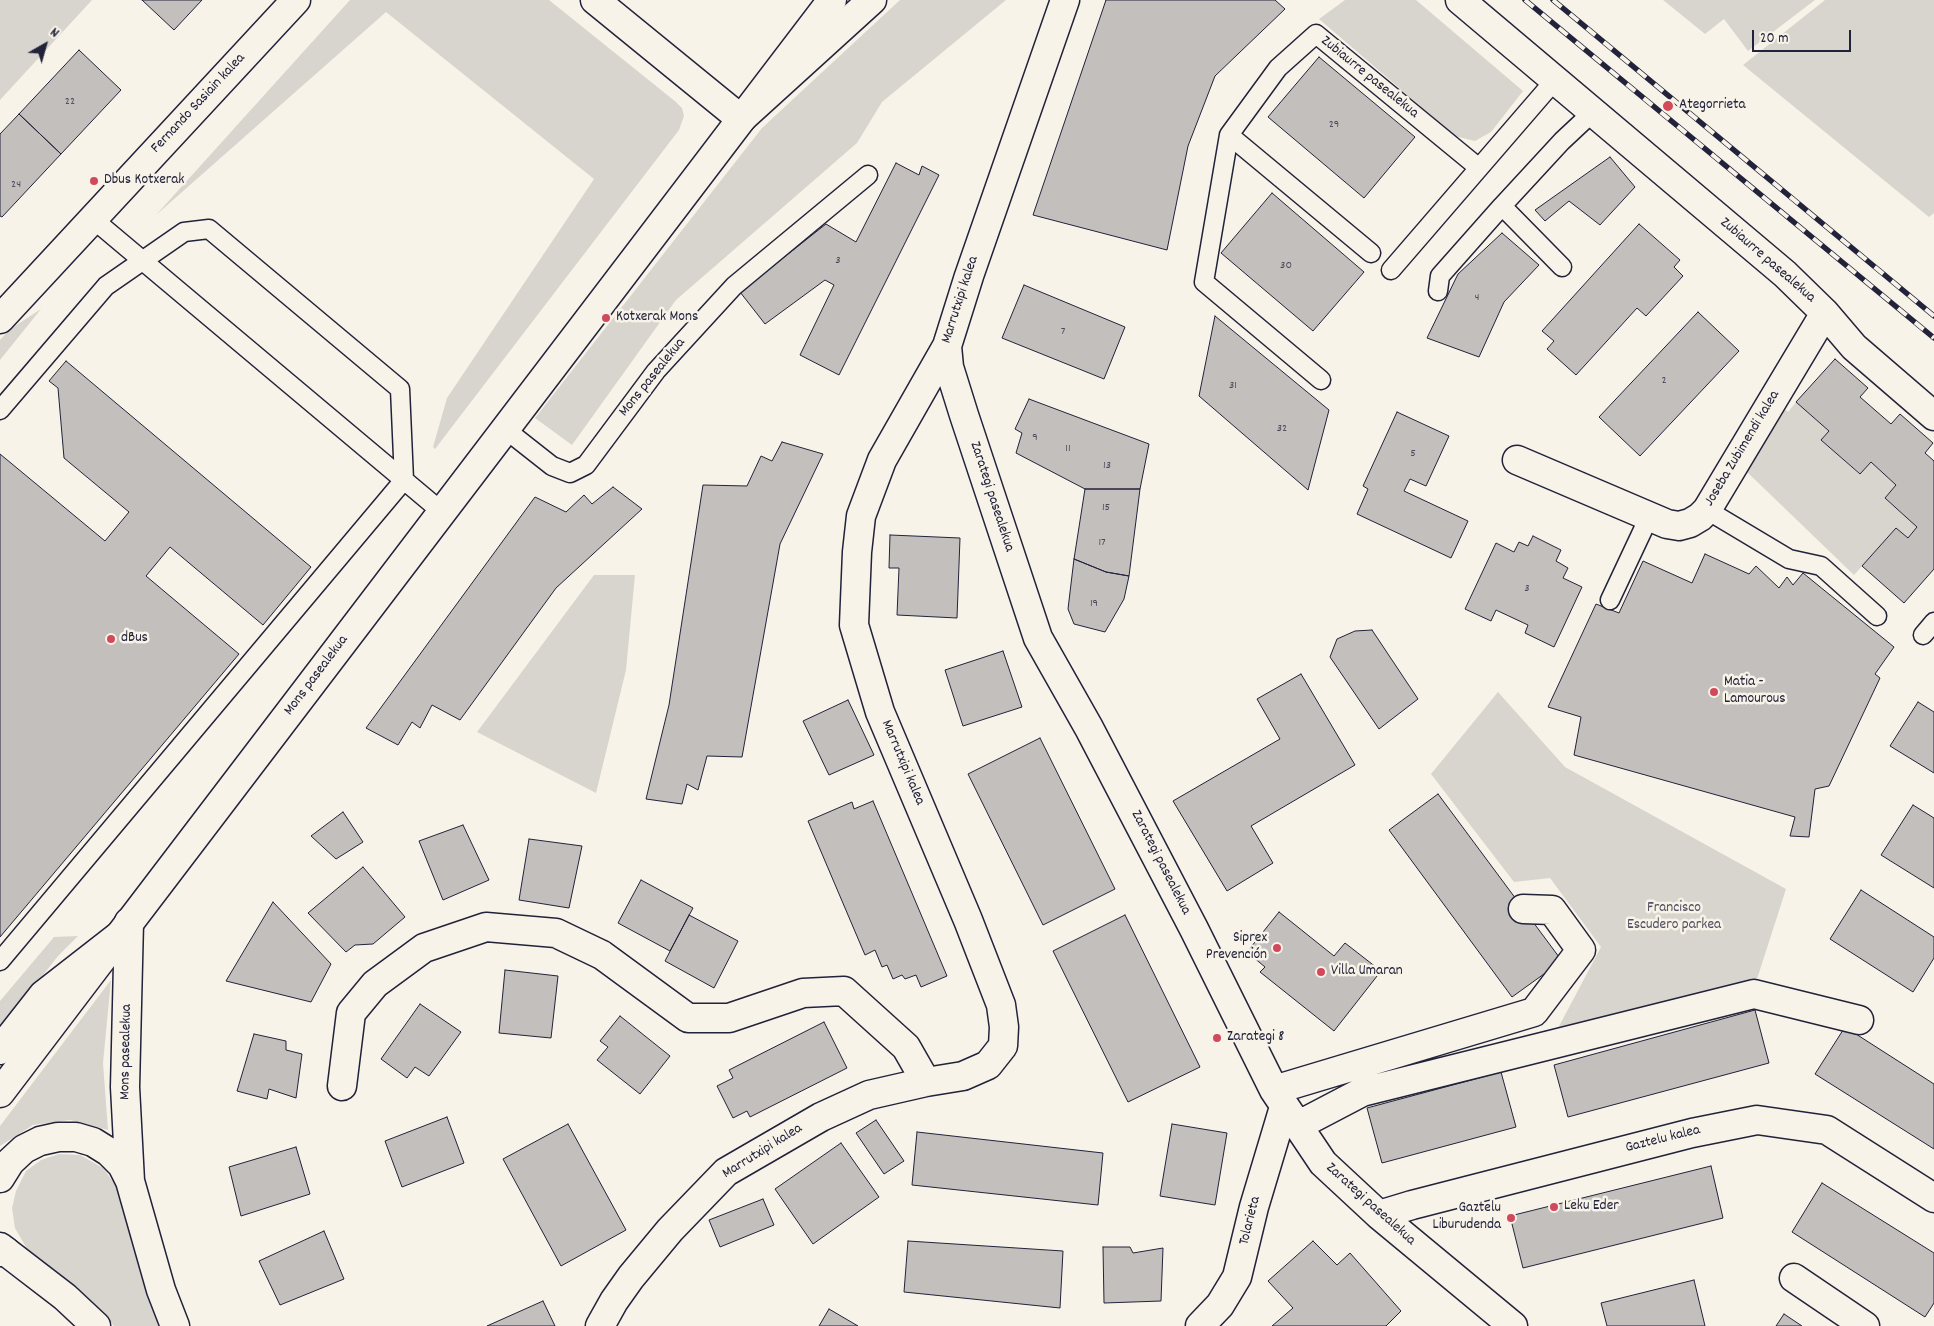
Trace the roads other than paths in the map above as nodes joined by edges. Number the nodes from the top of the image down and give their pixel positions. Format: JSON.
{"nodes":[{"id":1,"x":296,"y":0,"type":"edge"},
{"id":2,"x":595,"y":0,"type":"edge"},
{"id":3,"x":832,"y":0,"type":"edge"},
{"id":4,"x":872,"y":0,"type":"edge"},
{"id":5,"x":1065,"y":0,"type":"edge"},
{"id":6,"x":1460,"y":0,"type":"edge"},
{"id":7,"x":1555,"y":80,"type":"junction"},
{"id":8,"x":1593,"y":112,"type":"junction"},
{"id":9,"x":741,"y":118,"type":"junction"},
{"id":10,"x":1230,"y":135,"type":"junction"},
{"id":11,"x":1479,"y":168,"type":"junction"},
{"id":12,"x":868,"y":175,"type":"dead end"},
{"id":13,"x":1502,"y":206,"type":"junction"},
{"id":14,"x":93,"y":219,"type":"junction"},
{"id":15,"x":1372,"y":252,"type":"dead end"},
{"id":16,"x":142,"y":260,"type":"junction"},
{"id":17,"x":1562,"y":266,"type":"dead end"},
{"id":18,"x":1391,"y":270,"type":"dead end"},
{"id":19,"x":1438,"y":291,"type":"dead end"},
{"id":20,"x":1825,"y":313,"type":"junction"},
{"id":21,"x":0,"y":319,"type":"edge"},
{"id":22,"x":947,"y":346,"type":"junction"},
{"id":23,"x":1322,"y":380,"type":"dead end"},
{"id":24,"x":0,"y":410,"type":"edge"},
{"id":25,"x":1934,"y":416,"type":"edge"},
{"id":26,"x":505,"y":429,"type":"junction"},
{"id":27,"x":1517,"y":460,"type":"dead end"},
{"id":28,"x":404,"y":480,"type":"junction"},
{"id":29,"x":1707,"y":510,"type":"junction"},
{"id":30,"x":442,"y":512,"type":"junction"},
{"id":31,"x":1649,"y":516,"type":"junction"},
{"id":32,"x":1610,"y":600,"type":"dead end"},
{"id":33,"x":1876,"y":616,"type":"dead end"},
{"id":34,"x":1524,"y":909,"type":"dead end"},
{"id":35,"x":124,"y":929,"type":"junction"},
{"id":36,"x":0,"y":960,"type":"edge"},
{"id":37,"x":1859,"y":1020,"type":"dead end"},
{"id":38,"x":0,"y":1050,"type":"edge"},
{"id":39,"x":926,"y":1082,"type":"junction"},
{"id":40,"x":342,"y":1086,"type":"dead end"},
{"id":41,"x":0,"y":1093,"type":"edge"},
{"id":42,"x":1285,"y":1107,"type":"junction"},
{"id":43,"x":0,"y":1178,"type":"edge"},
{"id":44,"x":130,"y":1181,"type":"junction"},
{"id":45,"x":1934,"y":1198,"type":"edge"},
{"id":46,"x":1379,"y":1214,"type":"junction"},
{"id":47,"x":1,"y":1247,"type":"edge"},
{"id":48,"x":1794,"y":1278,"type":"dead end"},
{"id":49,"x":96,"y":1326,"type":"edge"},
{"id":50,"x":175,"y":1326,"type":"edge"},
{"id":51,"x":600,"y":1326,"type":"edge"},
{"id":52,"x":1200,"y":1326,"type":"edge"},
{"id":53,"x":1513,"y":1326,"type":"edge"},
{"id":54,"x":1865,"y":1326,"type":"edge"}],
"edges":[{"from":1,"to":14,"type":"main road","name":"Fernando Sasiain kalea"},
{"from":2,"to":9,"type":"main road"},
{"from":3,"to":9,"type":"main road","name":"Mons pasealekua"},
{"from":4,"to":9,"type":"main road","name":"Mons pasealekua"},
{"from":5,"to":22,"type":"main road","name":"Marrutxipi kalea"},
{"from":6,"to":7,"type":"main road","name":"Zubiaurre pasealekua"},
{"from":7,"to":8,"type":"main road","name":"Zubiaurre pasealekua"},
{"from":7,"to":11,"type":"lane"},
{"from":8,"to":13,"type":"lane"},
{"from":8,"to":20,"type":"main road","name":"Zubiaurre pasealekua"},
{"from":9,"to":26,"type":"main road","name":"Mons pasealekua"},
{"from":10,"to":11,"type":"lane","name":"Zubiaurre pasealekua"},
{"from":10,"to":15,"type":"lane"},
{"from":10,"to":23,"type":"lane","name":"Zubiaurre pasealekua"},
{"from":11,"to":18,"type":"lane"},
{"from":12,"to":26,"type":"lane","name":"Mons pasealekua"},
{"from":13,"to":17,"type":"lane"},
{"from":13,"to":19,"type":"lane"},
{"from":14,"to":16,"type":"lane"},
{"from":14,"to":21,"type":"main road","name":"Fernando Sasiain kalea"},
{"from":16,"to":24,"type":"lane"},
{"from":16,"to":28,"type":"lane"},
{"from":16,"to":28,"type":"lane"},
{"from":20,"to":25,"type":"main road","name":"Zubiaurre pasealekua"},
{"from":20,"to":29,"type":"main road","name":"Joseba Zubimendi kalea"},
{"from":22,"to":39,"type":"main road","name":"Marrutxipi kalea"},
{"from":22,"to":42,"type":"main road","name":"Zarategi pasealekua"},
{"from":26,"to":30,"type":"main road","name":"Mons pasealekua"},
{"from":27,"to":31,"type":"main road","name":"Joseba Zubimendi kalea"},
{"from":28,"to":30,"type":"lane"},
{"from":28,"to":36,"type":"lane"},
{"from":29,"to":31,"type":"main road","name":"Joseba Zubimendi kalea"},
{"from":29,"to":33,"type":"lane"},
{"from":30,"to":35,"type":"main road","name":"Mons pasealekua"},
{"from":31,"to":32,"type":"lane"},
{"from":34,"to":42,"type":"main road"},
{"from":35,"to":38,"type":"main road","name":"Mons pasealekua"},
{"from":35,"to":41,"type":"main road"},
{"from":35,"to":44,"type":"main road","name":"Mons pasealekua"},
{"from":37,"to":42,"type":"main road"},
{"from":39,"to":40,"type":"main road"},
{"from":39,"to":51,"type":"main road","name":"Marrutxipi kalea"},
{"from":42,"to":46,"type":"main road","name":"Zarategi pasealekua"},
{"from":42,"to":52,"type":"main road","name":"Tolarieta"},
{"from":43,"to":44,"type":"main road","name":"Mons pasealekua"},
{"from":44,"to":50,"type":"main road","name":"Mons pasealekua"},
{"from":45,"to":46,"type":"main road","name":"Gaztelu kalea"},
{"from":46,"to":53,"type":"main road","name":"Zarategi pasealekua"},
{"from":47,"to":49,"type":"main road"},
{"from":48,"to":54,"type":"main road"}]}
